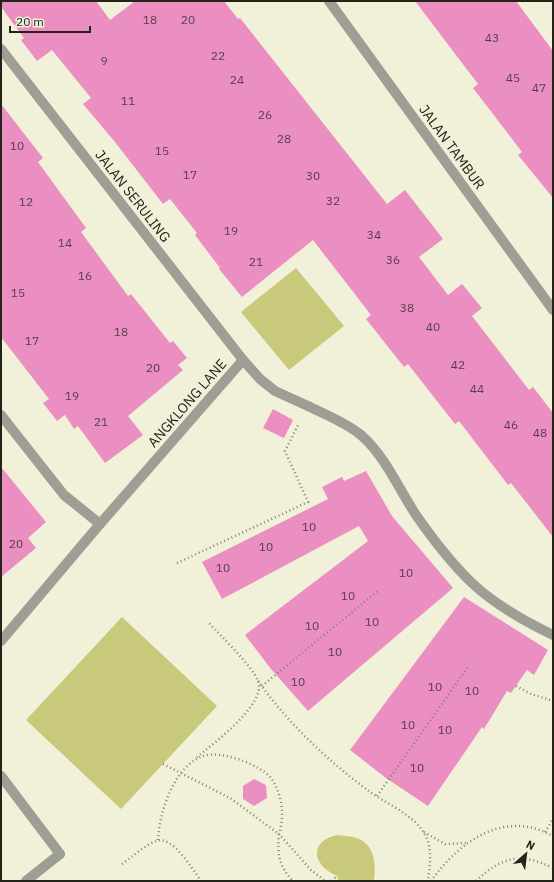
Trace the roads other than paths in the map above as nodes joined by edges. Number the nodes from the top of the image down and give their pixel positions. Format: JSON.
{"nodes":[{"id":1,"x":329,"y":1,"type":"edge"},
{"id":2,"x":1,"y":49,"type":"edge"},
{"id":3,"x":553,"y":310,"type":"edge"},
{"id":4,"x":242,"y":360,"type":"junction"},
{"id":5,"x":1,"y":415,"type":"edge"},
{"id":6,"x":100,"y":524,"type":"junction"},
{"id":7,"x":553,"y":635,"type":"edge"},
{"id":8,"x":1,"y":641,"type":"edge"},
{"id":9,"x":1,"y":776,"type":"edge"},
{"id":10,"x":26,"y":881,"type":"edge"}],
"edges":[{"from":1,"to":3,"type":"street","name":"JALAN TAMBUR"},
{"from":2,"to":4,"type":"street","name":"JALAN SERULING"},
{"from":4,"to":6,"type":"street","name":"ANGKLONG LANE"},
{"from":4,"to":7,"type":"street","name":"ANGKLONG LANE"},
{"from":5,"to":6,"type":"street"},
{"from":6,"to":8,"type":"street","name":"ANGKLONG LANE"},
{"from":9,"to":10,"type":"street"}]}
